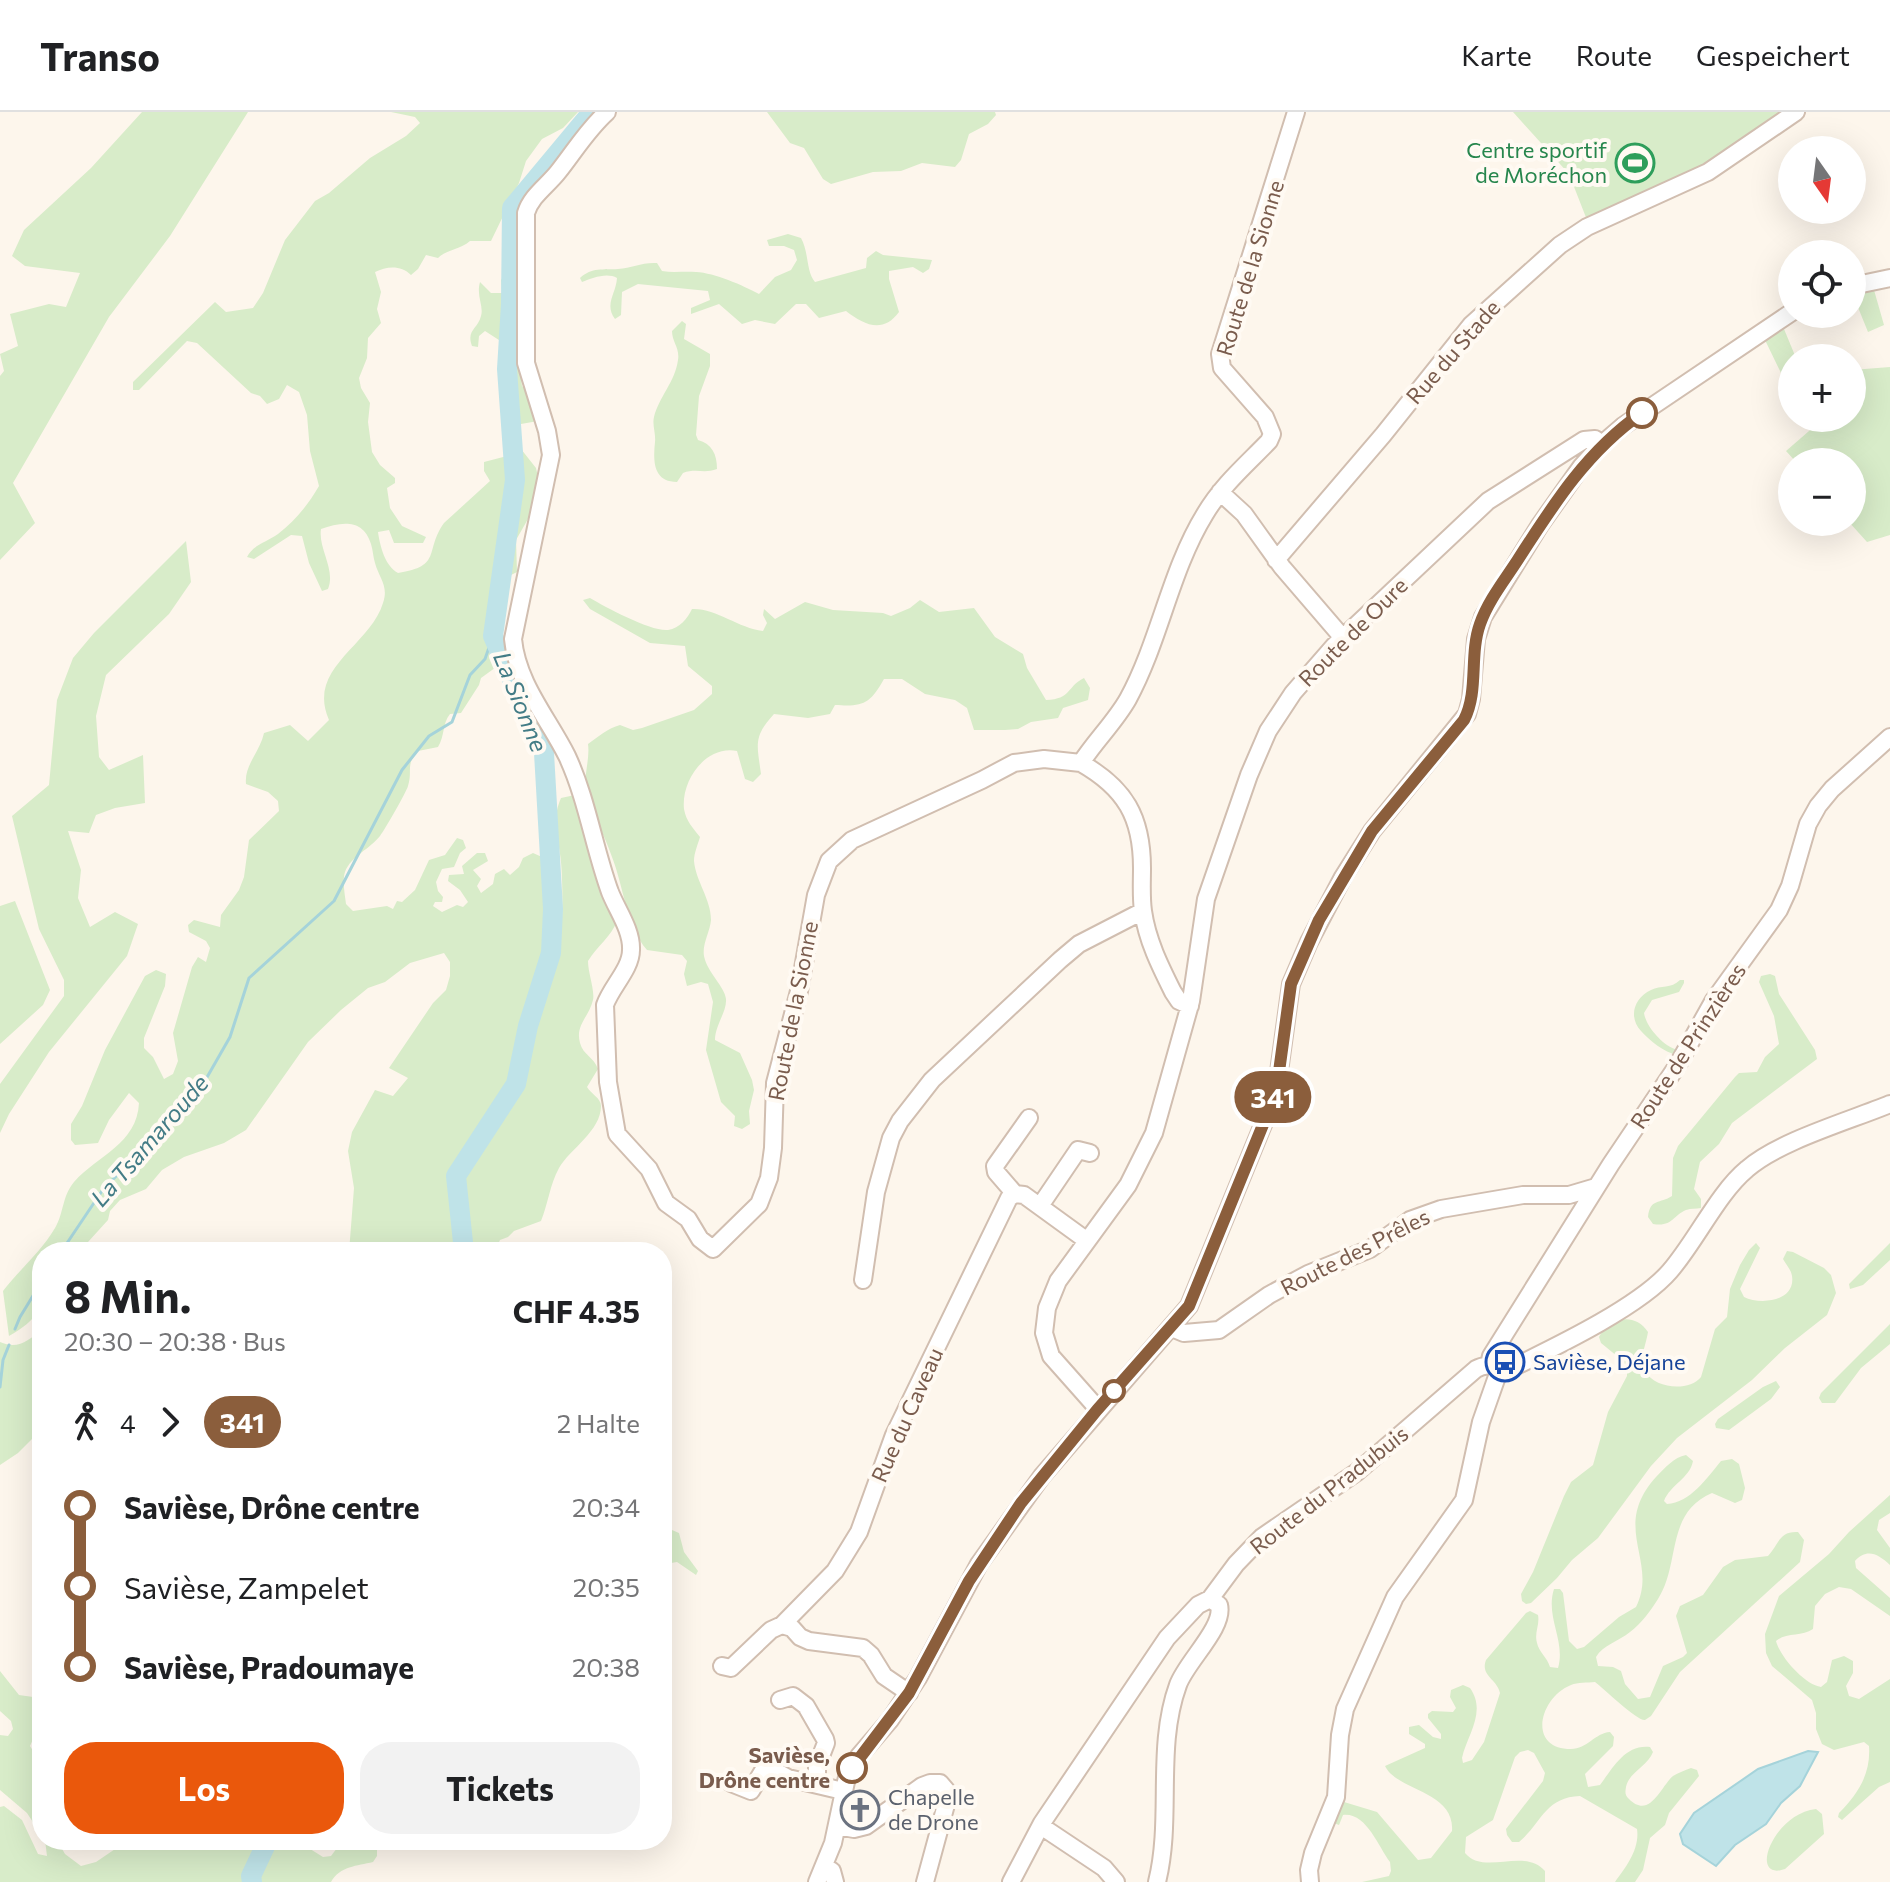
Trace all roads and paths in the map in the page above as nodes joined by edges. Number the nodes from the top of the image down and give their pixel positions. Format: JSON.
{"nodes":[{"id":1,"x":607,"y":112,"type":"edge"},
{"id":2,"x":1296,"y":112,"type":"edge"},
{"id":3,"x":1796,"y":112,"type":"edge"},
{"id":4,"x":1890,"y":278,"type":"edge"},
{"id":5,"x":1866,"y":283,"type":"edge"},
{"id":6,"x":1778,"y":321,"type":"edge"},
{"id":7,"x":1602,"y":444,"type":"junction"},
{"id":8,"x":1220,"y":492,"type":"junction"},
{"id":9,"x":1276,"y":560,"type":"junction"},
{"id":10,"x":1343,"y":638,"type":"junction"},
{"id":11,"x":1890,"y":737,"type":"edge"},
{"id":12,"x":1081,"y":763,"type":"junction"},
{"id":13,"x":1143,"y":911,"type":"junction"},
{"id":14,"x":1190,"y":1006,"type":"junction"},
{"id":15,"x":1890,"y":1089,"type":"edge"},
{"id":16,"x":1890,"y":1104,"type":"edge"},
{"id":17,"x":1859,"y":1116,"type":"junction"},
{"id":18,"x":1029,"y":1118,"type":"dead end"},
{"id":19,"x":1090,"y":1153,"type":"dead end"},
{"id":20,"x":1596,"y":1187,"type":"junction"},
{"id":21,"x":1015,"y":1194,"type":"junction"},
{"id":22,"x":1040,"y":1206,"type":"junction"},
{"id":23,"x":1086,"y":1240,"type":"junction"},
{"id":24,"x":863,"y":1280,"type":"dead end"},
{"id":25,"x":1172,"y":1328,"type":"junction"},
{"id":26,"x":1494,"y":1366,"type":"junction"},
{"id":27,"x":1098,"y":1409,"type":"junction"},
{"id":28,"x":1210,"y":1599,"type":"junction"},
{"id":29,"x":782,"y":1625,"type":"junction"},
{"id":30,"x":722,"y":1666,"type":"dead end"},
{"id":31,"x":909,"y":1693,"type":"junction"},
{"id":32,"x":780,"y":1700,"type":"dead end"},
{"id":33,"x":731,"y":1783,"type":"dead end"},
{"id":34,"x":817,"y":1784,"type":"junction"},
{"id":35,"x":843,"y":1791,"type":"junction"},
{"id":36,"x":837,"y":1826,"type":"junction"},
{"id":37,"x":1041,"y":1826,"type":"junction"},
{"id":38,"x":821,"y":1874,"type":"edge"},
{"id":39,"x":835,"y":1882,"type":"edge"},
{"id":40,"x":925,"y":1882,"type":"edge"},
{"id":41,"x":1011,"y":1882,"type":"edge"},
{"id":42,"x":1116,"y":1882,"type":"edge"},
{"id":43,"x":1157,"y":1882,"type":"edge"},
{"id":44,"x":1310,"y":1882,"type":"edge"}],
"edges":[{"from":1,"to":12,"type":"street","name":"Route de la Sionne"},
{"from":2,"to":8,"type":"street","name":"Route de la Sionne"},
{"from":3,"to":9,"type":"street","name":"Rue du Stade"},
{"from":4,"to":5,"type":"street"},
{"from":6,"to":7,"type":"street"},
{"from":7,"to":10,"type":"street","name":"Route de Oure"},
{"from":7,"to":25,"type":"street"},
{"from":8,"to":9,"type":"street"},
{"from":8,"to":12,"type":"street","name":"Route de la Sionne"},
{"from":9,"to":10,"type":"street"},
{"from":10,"to":14,"type":"street","name":"Route de Oure"},
{"from":11,"to":20,"type":"street","name":"Route de Prinzières"},
{"from":12,"to":13,"type":"street"},
{"from":13,"to":14,"type":"street"},
{"from":13,"to":24,"type":"street"},
{"from":14,"to":23,"type":"street","name":"Route de Oure"},
{"from":15,"to":17,"type":"street"},
{"from":16,"to":17,"type":"street","name":"Route du Pradubuis"},
{"from":17,"to":26,"type":"street","name":"Route du Pradubuis"},
{"from":18,"to":21,"type":"street"},
{"from":19,"to":22,"type":"street"},
{"from":20,"to":25,"type":"street","name":"Route des Prêles"},
{"from":20,"to":26,"type":"street","name":"Route de Prinzières"},
{"from":21,"to":22,"type":"street"},
{"from":21,"to":29,"type":"street","name":"Rue du Caveau"},
{"from":22,"to":23,"type":"street"},
{"from":23,"to":27,"type":"street","name":"Route de Oure"},
{"from":25,"to":27,"type":"street"},
{"from":26,"to":28,"type":"street","name":"Route du Pradubuis"},
{"from":26,"to":44,"type":"street","name":"Route de Prinzières"},
{"from":27,"to":31,"type":"street"},
{"from":28,"to":37,"type":"street","name":"Route du Pradubuis"},
{"from":28,"to":43,"type":"street"},
{"from":29,"to":30,"type":"street","name":"Rue du Caveau"},
{"from":29,"to":31,"type":"street"},
{"from":31,"to":35,"type":"street"},
{"from":32,"to":34,"type":"street"},
{"from":33,"to":34,"type":"street"},
{"from":34,"to":35,"type":"street"},
{"from":35,"to":36,"type":"street"},
{"from":36,"to":38,"type":"street"},
{"from":36,"to":40,"type":"street"},
{"from":37,"to":41,"type":"street","name":"Route du Pradubuis"},
{"from":37,"to":42,"type":"street"},
{"from":38,"to":39,"type":"street"}]}
